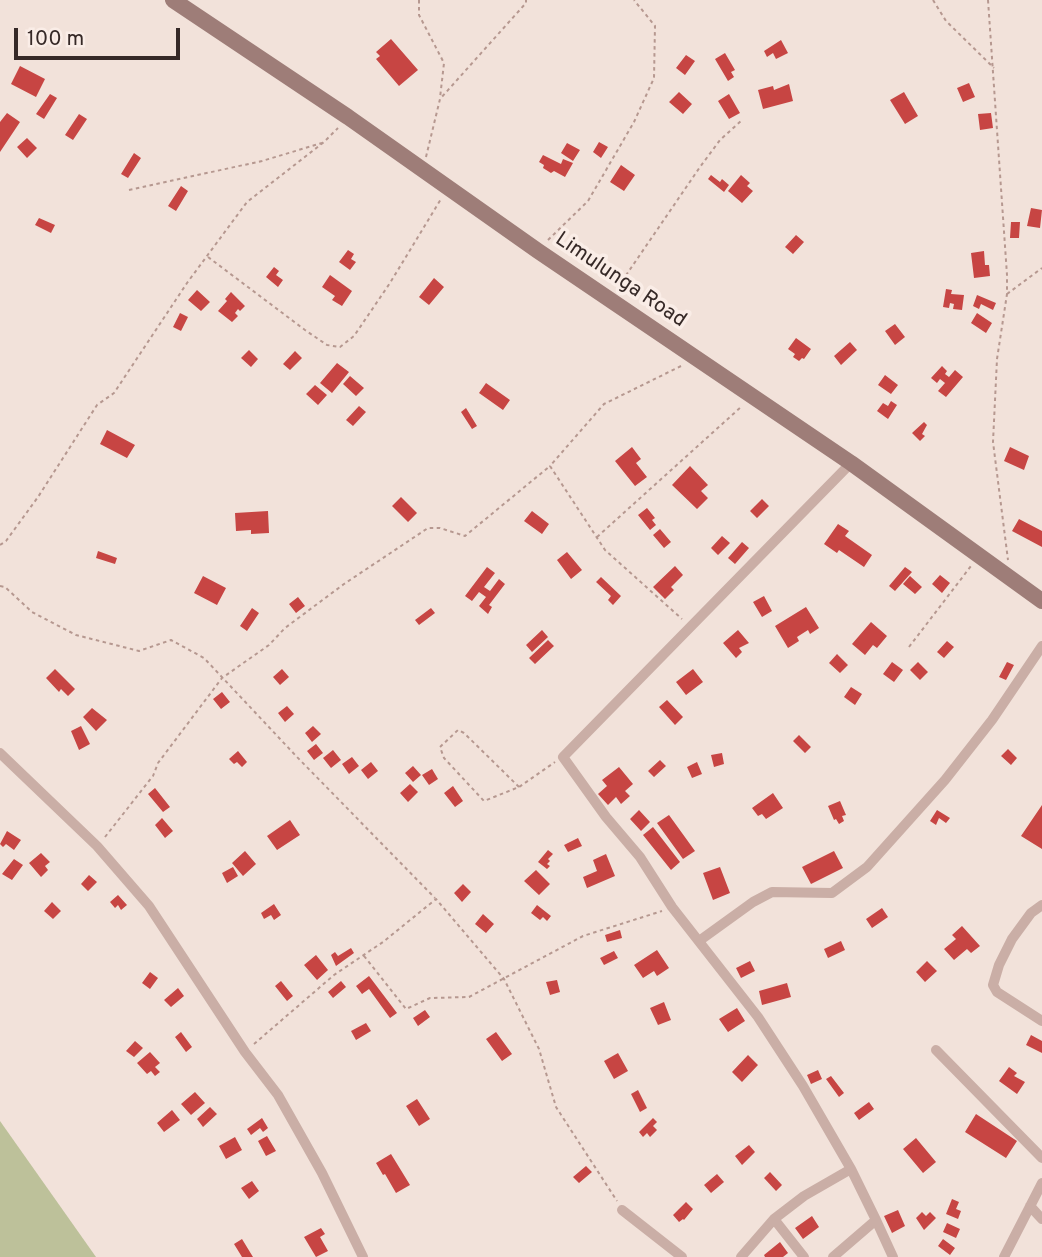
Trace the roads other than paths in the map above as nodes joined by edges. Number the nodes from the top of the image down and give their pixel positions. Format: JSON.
{"nodes":[{"id":1,"x":173,"y":0,"type":"edge"},
{"id":2,"x":851,"y":463,"type":"junction"},
{"id":3,"x":1042,"y":601,"type":"edge"},
{"id":4,"x":1042,"y":646,"type":"edge"},
{"id":5,"x":0,"y":753,"type":"edge"},
{"id":6,"x":1042,"y":905,"type":"edge"},
{"id":7,"x":699,"y":941,"type":"junction"},
{"id":8,"x":1042,"y":1021,"type":"edge"},
{"id":9,"x":936,"y":1050,"type":"dead end"},
{"id":10,"x":1042,"y":1158,"type":"edge"},
{"id":11,"x":851,"y":1169,"type":"junction"},
{"id":12,"x":1042,"y":1183,"type":"edge"},
{"id":13,"x":1030,"y":1206,"type":"junction"},
{"id":14,"x":622,"y":1210,"type":"road end"},
{"id":15,"x":774,"y":1219,"type":"junction"},
{"id":16,"x":1042,"y":1219,"type":"edge"},
{"id":17,"x":877,"y":1220,"type":"junction"},
{"id":18,"x":363,"y":1257,"type":"edge"},
{"id":19,"x":682,"y":1257,"type":"edge"},
{"id":20,"x":740,"y":1257,"type":"edge"},
{"id":21,"x":804,"y":1257,"type":"edge"},
{"id":22,"x":832,"y":1257,"type":"edge"},
{"id":23,"x":894,"y":1257,"type":"edge"},
{"id":24,"x":1004,"y":1257,"type":"edge"}],
"edges":[{"from":1,"to":2,"type":"main road","name":"Limulunga Road"},
{"from":2,"to":3,"type":"main road","name":"Limulunga Road"},
{"from":2,"to":7,"type":"street"},
{"from":4,"to":7,"type":"street"},
{"from":5,"to":18,"type":"street"},
{"from":6,"to":8,"type":"street"},
{"from":7,"to":11,"type":"street"},
{"from":9,"to":10,"type":"street"},
{"from":11,"to":15,"type":"street"},
{"from":11,"to":17,"type":"street"},
{"from":12,"to":13,"type":"street"},
{"from":13,"to":16,"type":"street"},
{"from":13,"to":24,"type":"street"},
{"from":14,"to":19,"type":"street"},
{"from":15,"to":20,"type":"street"},
{"from":15,"to":21,"type":"street"},
{"from":17,"to":22,"type":"street"},
{"from":17,"to":23,"type":"street"}]}
